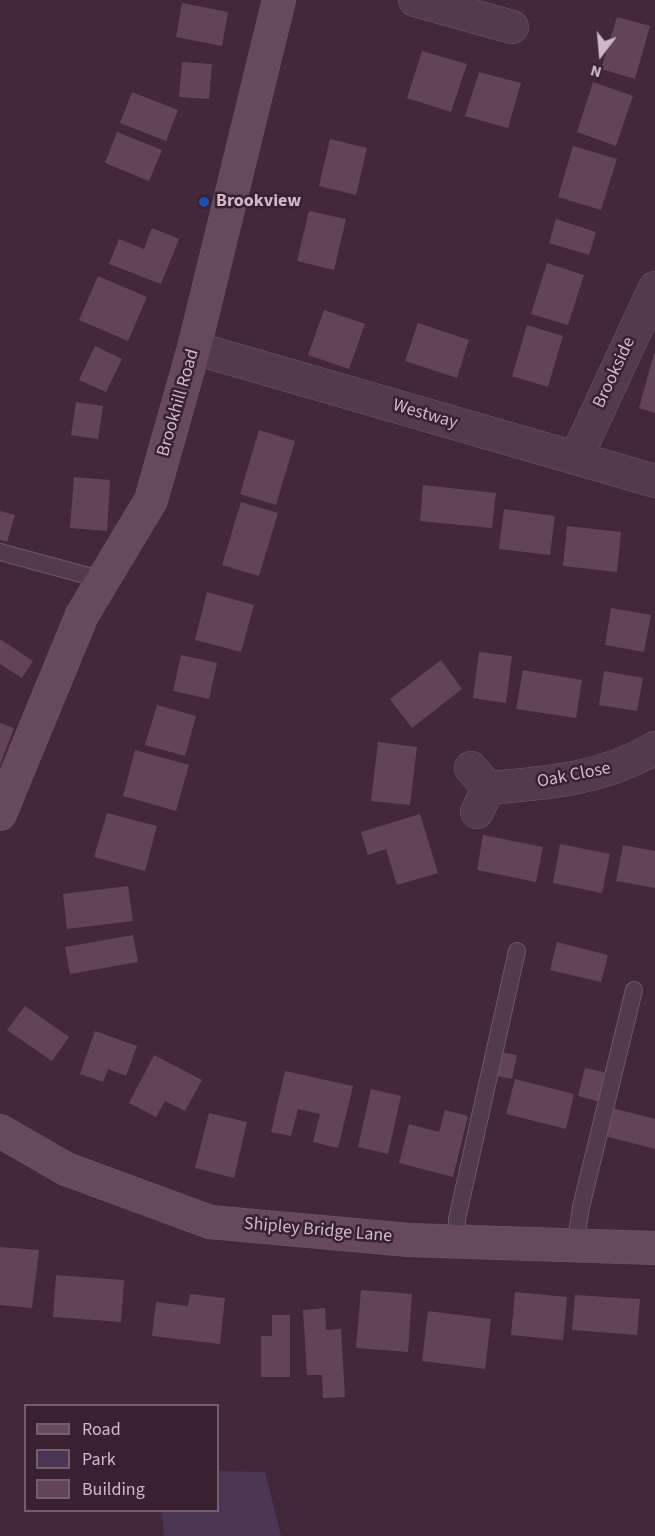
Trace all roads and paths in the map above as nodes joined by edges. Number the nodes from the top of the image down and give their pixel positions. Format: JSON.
{"nodes":[{"id":1,"x":279,"y":0,"type":"edge"},
{"id":2,"x":415,"y":0,"type":"edge"},
{"id":3,"x":512,"y":27,"type":"dead end"},
{"id":4,"x":655,"y":288,"type":"edge"},
{"id":5,"x":194,"y":348,"type":"junction"},
{"id":6,"x":576,"y":458,"type":"junction"},
{"id":7,"x":655,"y":481,"type":"edge"},
{"id":8,"x":0,"y":552,"type":"edge"},
{"id":9,"x":103,"y":580,"type":"junction"},
{"id":10,"x":655,"y":748,"type":"edge"},
{"id":11,"x":6,"y":781,"type":"edge"},
{"id":12,"x":479,"y":789,"type":"dead end"},
{"id":13,"x":0,"y":814,"type":"edge"},
{"id":14,"x":517,"y":951,"type":"dead end"},
{"id":15,"x":634,"y":990,"type":"dead end"},
{"id":16,"x":0,"y":1131,"type":"edge"},
{"id":17,"x":457,"y":1242,"type":"junction"},
{"id":18,"x":575,"y":1246,"type":"junction"},
{"id":19,"x":655,"y":1248,"type":"edge"}],
"edges":[{"from":1,"to":5,"type":"street","name":"Brookhill Road"},
{"from":2,"to":3,"type":"street"},
{"from":4,"to":6,"type":"street","name":"Brookside"},
{"from":5,"to":6,"type":"street","name":"Westway"},
{"from":5,"to":9,"type":"street","name":"Brookhill Road"},
{"from":6,"to":7,"type":"street","name":"Westway"},
{"from":8,"to":9,"type":"lane"},
{"from":9,"to":11,"type":"street","name":"Brookhill Road"},
{"from":10,"to":12,"type":"street","name":"Oak Close"},
{"from":11,"to":13,"type":"street"},
{"from":14,"to":17,"type":"lane"},
{"from":15,"to":18,"type":"lane"},
{"from":16,"to":17,"type":"street","name":"Shipley Bridge Lane"},
{"from":17,"to":18,"type":"street","name":"Shipley Bridge Lane"},
{"from":18,"to":19,"type":"street","name":"Shipley Bridge Lane"}]}
